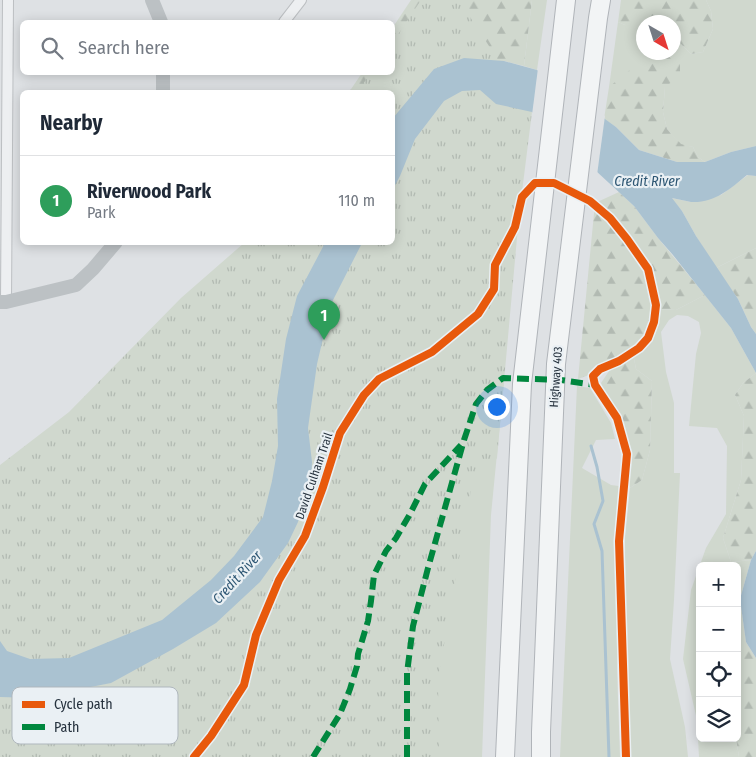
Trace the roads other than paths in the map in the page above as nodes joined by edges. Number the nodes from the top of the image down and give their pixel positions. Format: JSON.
{"nodes":[{"id":1,"x":8,"y":0,"type":"edge"},
{"id":2,"x":152,"y":0,"type":"edge"},
{"id":3,"x":301,"y":0,"type":"edge"},
{"id":4,"x":566,"y":0,"type":"edge"},
{"id":5,"x":601,"y":0,"type":"edge"},
{"id":6,"x":160,"y":20,"type":"edge"},
{"id":7,"x":286,"y":20,"type":"edge"},
{"id":8,"x":163,"y":75,"type":"edge"},
{"id":9,"x":163,"y":90,"type":"edge"},
{"id":10,"x":113,"y":245,"type":"edge"},
{"id":11,"x":3,"y":302,"type":"edge"},
{"id":12,"x":505,"y":757,"type":"edge"},
{"id":13,"x":541,"y":757,"type":"edge"}],
"edges":[{"from":1,"to":11,"type":"street"},
{"from":2,"to":6,"type":"street"},
{"from":3,"to":7,"type":"street"},
{"from":4,"to":12,"type":"highway"},
{"from":5,"to":13,"type":"highway","name":"Highway 403"},
{"from":8,"to":9,"type":"street"},
{"from":10,"to":11,"type":"street"}]}
